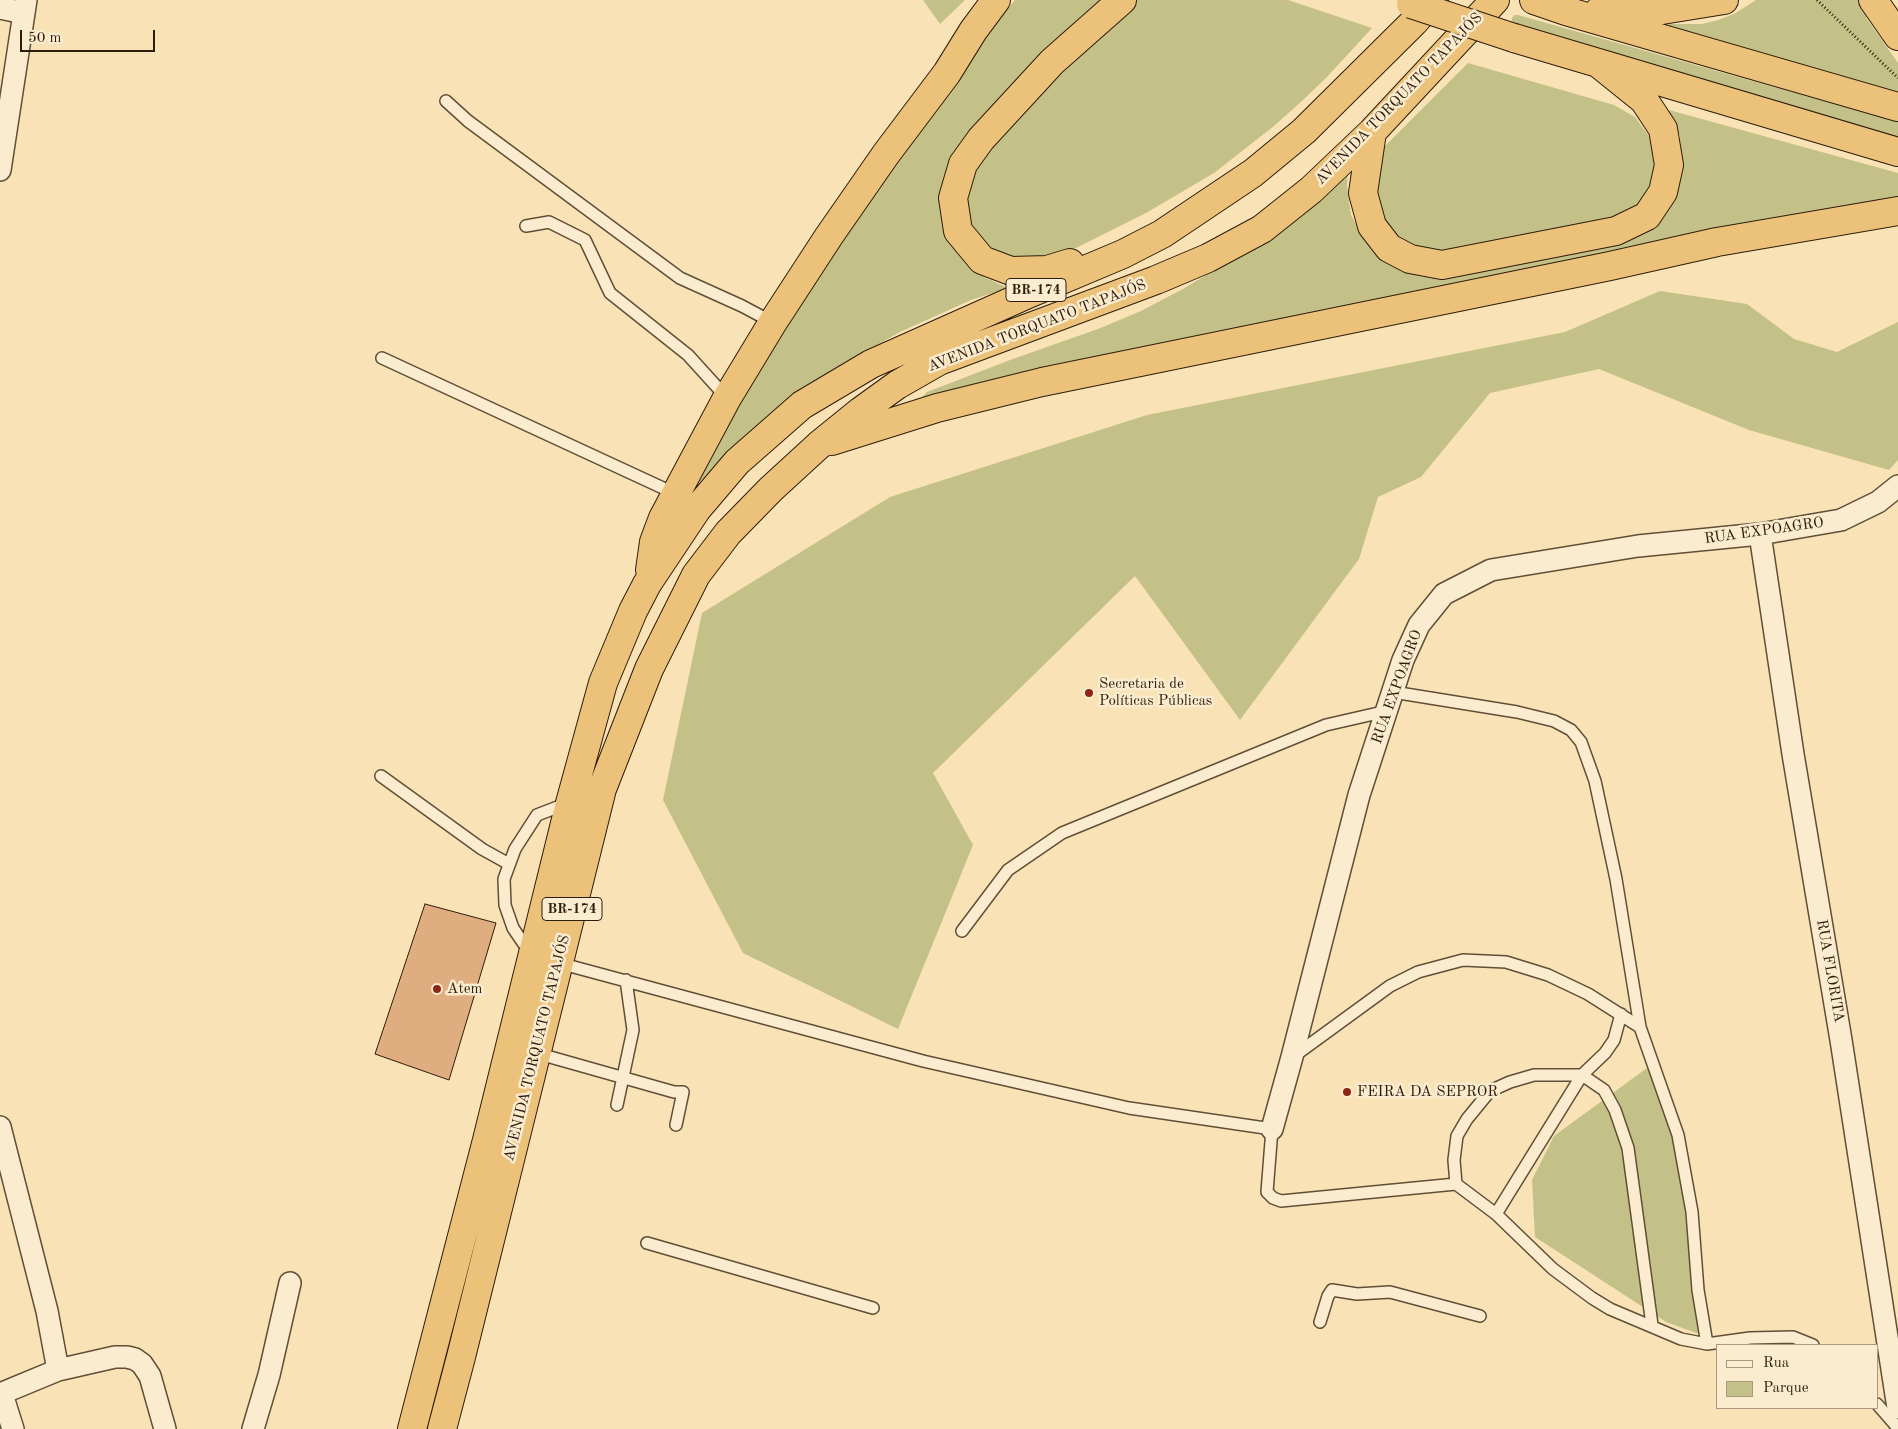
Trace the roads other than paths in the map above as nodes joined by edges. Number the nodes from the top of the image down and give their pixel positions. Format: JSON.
{"nodes":[{"id":1,"x":996,"y":0,"type":"edge"},
{"id":2,"x":1122,"y":0,"type":"edge"},
{"id":3,"x":1495,"y":0,"type":"edge"},
{"id":4,"x":1534,"y":0,"type":"edge"},
{"id":5,"x":1724,"y":0,"type":"edge"},
{"id":6,"x":1873,"y":0,"type":"edge"},
{"id":7,"x":1414,"y":2,"type":"edge"},
{"id":8,"x":25,"y":6,"type":"edge"},
{"id":9,"x":0,"y":8,"type":"edge"},
{"id":10,"x":1566,"y":11,"type":"junction"},
{"id":11,"x":1898,"y":36,"type":"edge"},
{"id":12,"x":1598,"y":63,"type":"junction"},
{"id":13,"x":446,"y":101,"type":"dead end"},
{"id":14,"x":1898,"y":107,"type":"edge"},
{"id":15,"x":1372,"y":132,"type":"junction"},
{"id":16,"x":1898,"y":152,"type":"edge"},
{"id":17,"x":0,"y":170,"type":"edge"},
{"id":18,"x":1898,"y":210,"type":"edge"},
{"id":19,"x":526,"y":226,"type":"dead end"},
{"id":20,"x":1162,"y":234,"type":"junction"},
{"id":21,"x":773,"y":322,"type":"junction"},
{"id":22,"x":382,"y":358,"type":"dead end"},
{"id":23,"x":727,"y":398,"type":"junction"},
{"id":24,"x":819,"y":445,"type":"junction"},
{"id":25,"x":1898,"y":486,"type":"edge"},
{"id":26,"x":676,"y":494,"type":"junction"},
{"id":27,"x":1760,"y":534,"type":"junction"},
{"id":28,"x":647,"y":584,"type":"junction"},
{"id":29,"x":1390,"y":701,"type":"junction"},
{"id":30,"x":381,"y":776,"type":"dead end"},
{"id":31,"x":570,"y":803,"type":"junction"},
{"id":32,"x":509,"y":864,"type":"junction"},
{"id":33,"x":962,"y":931,"type":"dead end"},
{"id":34,"x":545,"y":959,"type":"junction"},
{"id":35,"x":626,"y":980,"type":"junction"},
{"id":36,"x":1621,"y":1014,"type":"junction"},
{"id":37,"x":1640,"y":1027,"type":"junction"},
{"id":38,"x":536,"y":1053,"type":"junction"},
{"id":39,"x":1292,"y":1057,"type":"junction"},
{"id":40,"x":1582,"y":1075,"type":"junction"},
{"id":41,"x":622,"y":1079,"type":"junction"},
{"id":42,"x":617,"y":1105,"type":"dead end"},
{"id":43,"x":676,"y":1125,"type":"dead end"},
{"id":44,"x":0,"y":1128,"type":"edge"},
{"id":45,"x":1272,"y":1129,"type":"junction"},
{"id":46,"x":1456,"y":1184,"type":"junction"},
{"id":47,"x":1496,"y":1214,"type":"junction"},
{"id":48,"x":648,"y":1243,"type":"dead end"},
{"id":49,"x":290,"y":1283,"type":"dead end"},
{"id":50,"x":873,"y":1308,"type":"dead end"},
{"id":51,"x":1480,"y":1316,"type":"dead end"},
{"id":52,"x":1320,"y":1322,"type":"dead end"},
{"id":53,"x":1652,"y":1325,"type":"junction"},
{"id":54,"x":1707,"y":1344,"type":"junction"},
{"id":55,"x":1810,"y":1344,"type":"edge"},
{"id":56,"x":58,"y":1370,"type":"junction"},
{"id":57,"x":1,"y":1394,"type":"edge"},
{"id":58,"x":1878,"y":1405,"type":"edge"},
{"id":59,"x":1898,"y":1408,"type":"edge"},
{"id":60,"x":1898,"y":1428,"type":"edge"},
{"id":61,"x":13,"y":1429,"type":"edge"},
{"id":62,"x":165,"y":1429,"type":"edge"},
{"id":63,"x":253,"y":1429,"type":"edge"},
{"id":64,"x":412,"y":1429,"type":"edge"},
{"id":65,"x":442,"y":1429,"type":"edge"}],
"edges":[{"from":1,"to":21,"type":"highway"},
{"from":2,"to":20,"type":"highway"},
{"from":3,"to":15,"type":"highway","name":"AVENIDA TORQUATO TAPAJÓS","number":"BR-174"},
{"from":4,"to":10,"type":"highway"},
{"from":5,"to":10,"type":"highway"},
{"from":6,"to":11,"type":"highway"},
{"from":7,"to":12,"type":"highway","bridge":true},
{"from":7,"to":20,"type":"highway","name":"AVENIDA TORQUATO TAPAJÓS","number":"BR-174"},
{"from":8,"to":9,"type":"street"},
{"from":8,"to":17,"type":"street"},
{"from":10,"to":14,"type":"highway"},
{"from":12,"to":15,"type":"highway"},
{"from":12,"to":16,"type":"highway"},
{"from":13,"to":21,"type":"lane"},
{"from":15,"to":24,"type":"highway","name":"AVENIDA TORQUATO TAPAJÓS","number":"BR-174"},
{"from":18,"to":24,"type":"highway"},
{"from":19,"to":23,"type":"lane"},
{"from":20,"to":28,"type":"highway","name":"AVENIDA TORQUATO TAPAJÓS","number":"BR-174"},
{"from":21,"to":23,"type":"highway"},
{"from":22,"to":26,"type":"lane"},
{"from":23,"to":26,"type":"highway"},
{"from":24,"to":34,"type":"highway","name":"AVENIDA TORQUATO TAPAJÓS","number":"BR-174"},
{"from":25,"to":27,"type":"street","name":"RUA EXPOAGRO"},
{"from":26,"to":28,"type":"highway"},
{"from":27,"to":29,"type":"street","name":"RUA EXPOAGRO"},
{"from":27,"to":59,"type":"street","name":"RUA FLORITA"},
{"from":28,"to":31,"type":"highway","name":"AVENIDA TORQUATO TAPAJÓS","number":"BR-174"},
{"from":29,"to":33,"type":"lane"},
{"from":29,"to":37,"type":"lane"},
{"from":29,"to":39,"type":"street","name":"RUA EXPOAGRO"},
{"from":30,"to":32,"type":"lane"},
{"from":31,"to":32,"type":"lane"},
{"from":31,"to":34,"type":"highway","name":"AVENIDA TORQUATO TAPAJÓS","number":"BR-174"},
{"from":32,"to":34,"type":"lane"},
{"from":34,"to":35,"type":"lane"},
{"from":34,"to":38,"type":"highway","name":"AVENIDA TORQUATO TAPAJÓS","number":"BR-174"},
{"from":34,"to":64,"type":"highway","name":"AVENIDA TORQUATO TAPAJÓS","number":"BR-174"},
{"from":35,"to":41,"type":"lane"},
{"from":35,"to":45,"type":"lane"},
{"from":36,"to":37,"type":"lane"},
{"from":36,"to":39,"type":"lane"},
{"from":36,"to":40,"type":"lane"},
{"from":37,"to":54,"type":"lane"},
{"from":38,"to":41,"type":"lane"},
{"from":38,"to":65,"type":"highway","name":"AVENIDA TORQUATO TAPAJÓS","number":"BR-174"},
{"from":39,"to":45,"type":"street","name":"RUA EXPOAGRO"},
{"from":40,"to":46,"type":"lane"},
{"from":40,"to":47,"type":"lane"},
{"from":40,"to":53,"type":"lane"},
{"from":41,"to":42,"type":"lane"},
{"from":41,"to":43,"type":"lane"},
{"from":44,"to":56,"type":"street"},
{"from":45,"to":46,"type":"lane"},
{"from":46,"to":47,"type":"lane"},
{"from":47,"to":53,"type":"lane"},
{"from":48,"to":50,"type":"lane"},
{"from":49,"to":63,"type":"street"},
{"from":51,"to":52,"type":"lane"},
{"from":53,"to":54,"type":"lane"},
{"from":54,"to":55,"type":"lane"},
{"from":56,"to":57,"type":"street"},
{"from":56,"to":62,"type":"street"},
{"from":57,"to":61,"type":"street"},
{"from":58,"to":60,"type":"lane"}]}
